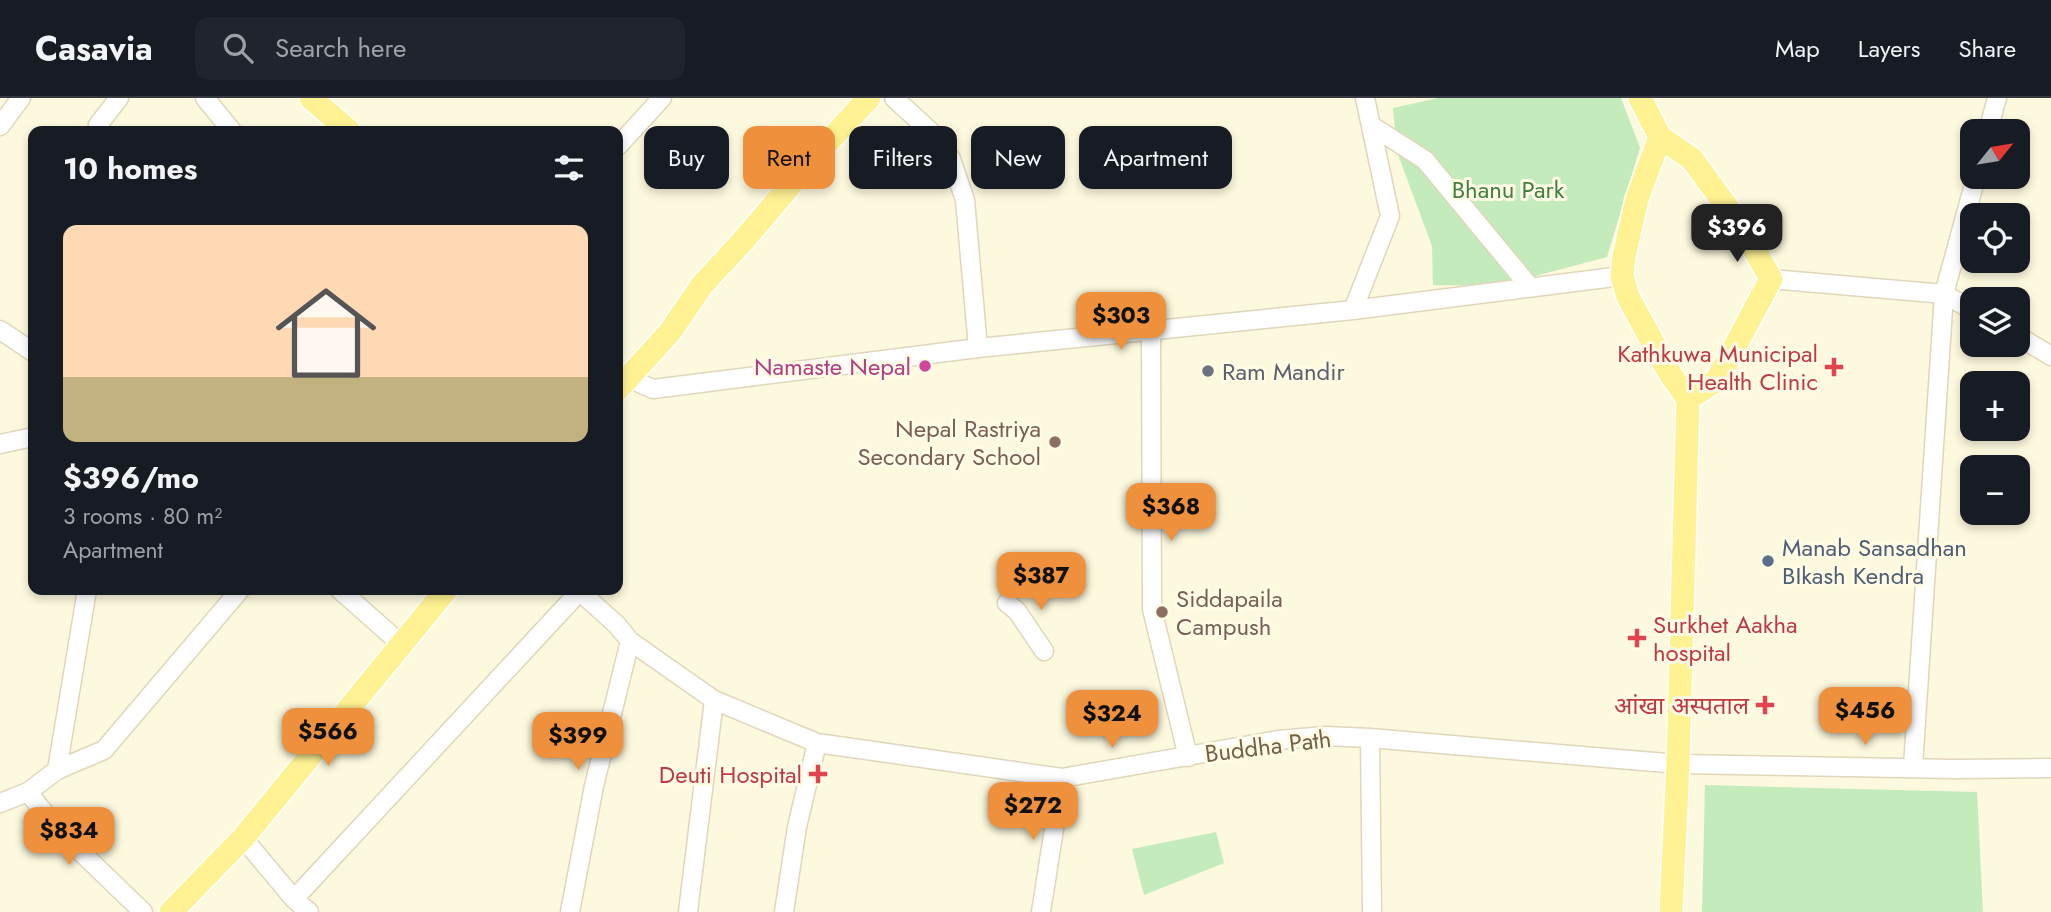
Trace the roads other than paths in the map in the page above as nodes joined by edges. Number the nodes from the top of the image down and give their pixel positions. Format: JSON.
{"nodes":[{"id":1,"x":21,"y":98,"type":"edge"},
{"id":2,"x":119,"y":98,"type":"edge"},
{"id":3,"x":205,"y":98,"type":"edge"},
{"id":4,"x":311,"y":98,"type":"edge"},
{"id":5,"x":662,"y":98,"type":"edge"},
{"id":6,"x":869,"y":98,"type":"edge"},
{"id":7,"x":894,"y":98,"type":"edge"},
{"id":8,"x":1640,"y":98,"type":"edge"},
{"id":9,"x":1997,"y":98,"type":"edge"},
{"id":10,"x":1370,"y":99,"type":"edge"},
{"id":11,"x":1991,"y":119,"type":"edge"},
{"id":12,"x":0,"y":126,"type":"edge"},
{"id":13,"x":98,"y":126,"type":"edge"},
{"id":14,"x":228,"y":126,"type":"edge"},
{"id":15,"x":343,"y":126,"type":"edge"},
{"id":16,"x":1372,"y":126,"type":"junction"},
{"id":17,"x":1660,"y":136,"type":"junction"},
{"id":18,"x":623,"y":141,"type":"edge"},
{"id":19,"x":1973,"y":189,"type":"edge"},
{"id":20,"x":1622,"y":276,"type":"junction"},
{"id":21,"x":1771,"y":279,"type":"junction"},
{"id":22,"x":1530,"y":287,"type":"junction"},
{"id":23,"x":1944,"y":294,"type":"junction"},
{"id":24,"x":1960,"y":303,"type":"edge"},
{"id":25,"x":1353,"y":310,"type":"junction"},
{"id":26,"x":1151,"y":329,"type":"junction"},
{"id":27,"x":0,"y":330,"type":"edge"},
{"id":28,"x":2030,"y":344,"type":"edge"},
{"id":29,"x":978,"y":348,"type":"junction"},
{"id":30,"x":28,"y":349,"type":"edge"},
{"id":31,"x":2051,"y":356,"type":"edge"},
{"id":32,"x":623,"y":376,"type":"edge"},
{"id":33,"x":623,"y":379,"type":"edge"},
{"id":34,"x":1688,"y":398,"type":"junction"},
{"id":35,"x":28,"y":438,"type":"edge"},
{"id":36,"x":0,"y":444,"type":"edge"},
{"id":37,"x":87,"y":595,"type":"edge"},
{"id":38,"x":236,"y":595,"type":"edge"},
{"id":39,"x":346,"y":595,"type":"edge"},
{"id":40,"x":442,"y":595,"type":"edge"},
{"id":41,"x":575,"y":595,"type":"edge"},
{"id":42,"x":583,"y":595,"type":"edge"},
{"id":43,"x":1007,"y":603,"type":"dead end"},
{"id":44,"x":630,"y":641,"type":"junction"},
{"id":45,"x":401,"y":644,"type":"junction"},
{"id":46,"x":1044,"y":651,"type":"dead end"},
{"id":47,"x":714,"y":700,"type":"junction"},
{"id":48,"x":1370,"y":738,"type":"junction"},
{"id":49,"x":817,"y":743,"type":"junction"},
{"id":50,"x":1188,"y":757,"type":"junction"},
{"id":51,"x":1678,"y":764,"type":"junction"},
{"id":52,"x":1913,"y":767,"type":"junction"},
{"id":53,"x":2051,"y":768,"type":"edge"},
{"id":54,"x":57,"y":769,"type":"junction"},
{"id":55,"x":1062,"y":778,"type":"junction"},
{"id":56,"x":28,"y":792,"type":"junction"},
{"id":57,"x":0,"y":803,"type":"edge"},
{"id":58,"x":243,"y":838,"type":"junction"},
{"id":59,"x":294,"y":899,"type":"junction"},
{"id":60,"x":143,"y":912,"type":"edge"},
{"id":61,"x":171,"y":912,"type":"edge"},
{"id":62,"x":309,"y":912,"type":"edge"},
{"id":63,"x":570,"y":912,"type":"edge"},
{"id":64,"x":688,"y":912,"type":"edge"},
{"id":65,"x":784,"y":912,"type":"edge"},
{"id":66,"x":1041,"y":912,"type":"edge"},
{"id":67,"x":1372,"y":912,"type":"edge"},
{"id":68,"x":1671,"y":912,"type":"edge"}],
"edges":[{"from":1,"to":12,"type":"street"},
{"from":2,"to":13,"type":"street"},
{"from":3,"to":14,"type":"street"},
{"from":4,"to":15,"type":"main road"},
{"from":5,"to":18,"type":"street"},
{"from":6,"to":32,"type":"main road"},
{"from":7,"to":29,"type":"street"},
{"from":8,"to":17,"type":"main road"},
{"from":9,"to":11,"type":"street"},
{"from":10,"to":16,"type":"street"},
{"from":16,"to":22,"type":"street"},
{"from":16,"to":25,"type":"street"},
{"from":17,"to":20,"type":"main road"},
{"from":17,"to":21,"type":"main road"},
{"from":19,"to":23,"type":"street"},
{"from":20,"to":22,"type":"street"},
{"from":20,"to":34,"type":"main road"},
{"from":21,"to":23,"type":"street"},
{"from":21,"to":34,"type":"main road"},
{"from":22,"to":25,"type":"street"},
{"from":23,"to":24,"type":"street"},
{"from":23,"to":52,"type":"street"},
{"from":25,"to":26,"type":"street"},
{"from":26,"to":29,"type":"street"},
{"from":26,"to":50,"type":"street"},
{"from":27,"to":30,"type":"street"},
{"from":28,"to":31,"type":"street"},
{"from":29,"to":33,"type":"street"},
{"from":34,"to":51,"type":"main road"},
{"from":35,"to":36,"type":"street"},
{"from":37,"to":54,"type":"street"},
{"from":38,"to":54,"type":"street"},
{"from":39,"to":45,"type":"street"},
{"from":40,"to":45,"type":"main road"},
{"from":41,"to":59,"type":"street"},
{"from":42,"to":44,"type":"street","name":"Buddha Path"},
{"from":43,"to":46,"type":"street"},
{"from":44,"to":47,"type":"street","name":"Buddha Path"},
{"from":44,"to":63,"type":"street"},
{"from":45,"to":58,"type":"main road"},
{"from":47,"to":49,"type":"street","name":"Buddha Path"},
{"from":47,"to":64,"type":"street"},
{"from":48,"to":50,"type":"street","name":"Buddha Path"},
{"from":48,"to":51,"type":"street","name":"Buddha Path"},
{"from":48,"to":67,"type":"street"},
{"from":49,"to":55,"type":"street","name":"Buddha Path"},
{"from":49,"to":65,"type":"street"},
{"from":50,"to":55,"type":"street","name":"Buddha Path"},
{"from":51,"to":52,"type":"street","name":"Buddha Path"},
{"from":51,"to":68,"type":"main road"},
{"from":52,"to":53,"type":"street","name":"Buddha Path"},
{"from":54,"to":56,"type":"street"},
{"from":55,"to":66,"type":"street"},
{"from":56,"to":57,"type":"street"},
{"from":56,"to":60,"type":"street"},
{"from":58,"to":59,"type":"street"},
{"from":58,"to":61,"type":"main road"},
{"from":59,"to":62,"type":"street"}]}
